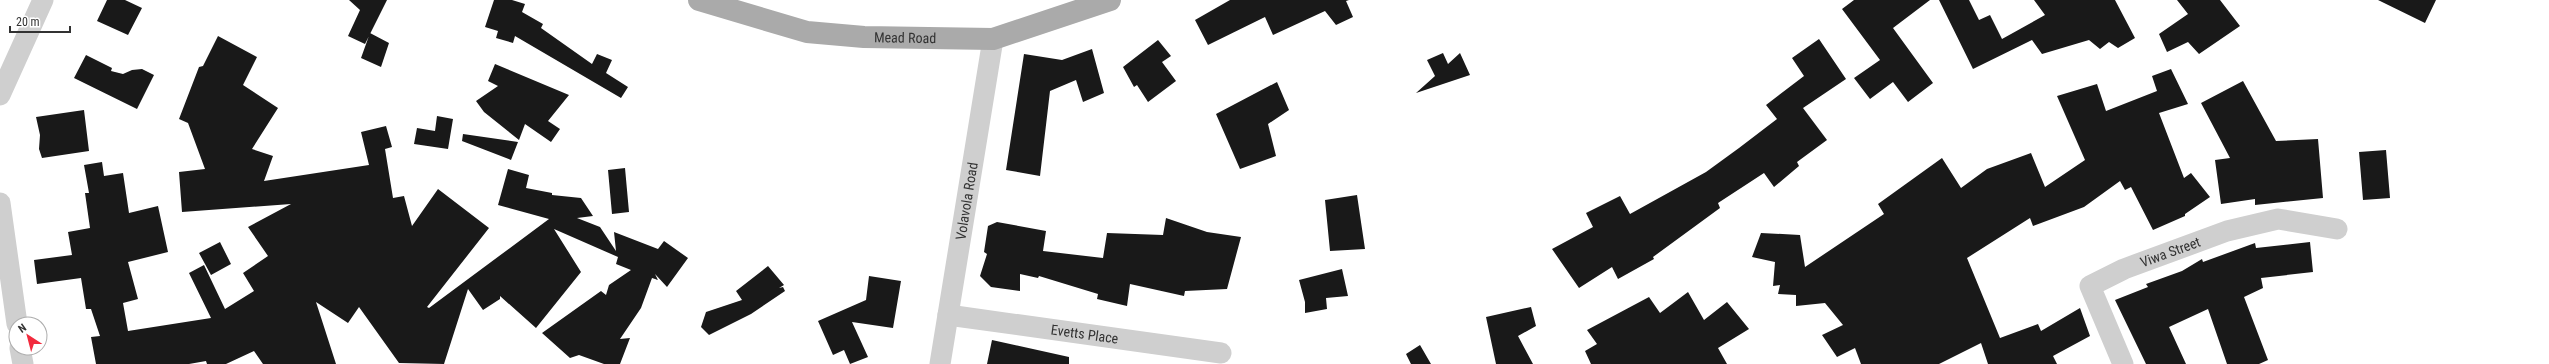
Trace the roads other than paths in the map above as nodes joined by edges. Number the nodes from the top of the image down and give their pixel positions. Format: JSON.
{"nodes":[{"id":1,"x":43,"y":0,"type":"edge"},
{"id":2,"x":699,"y":0,"type":"edge"},
{"id":3,"x":1110,"y":0,"type":"edge"},
{"id":4,"x":993,"y":39,"type":"junction"},
{"id":5,"x":0,"y":95,"type":"edge"},
{"id":6,"x":0,"y":203,"type":"edge"},
{"id":7,"x":2337,"y":229,"type":"dead end"},
{"id":8,"x":948,"y":315,"type":"junction"},
{"id":9,"x":16,"y":316,"type":"edge"},
{"id":10,"x":1221,"y":353,"type":"dead end"},
{"id":11,"x":940,"y":364,"type":"edge"},
{"id":12,"x":2123,"y":364,"type":"edge"}],
"edges":[{"from":1,"to":5,"type":"street"},
{"from":2,"to":4,"type":"main road","name":"Mead Road"},
{"from":3,"to":4,"type":"main road","name":"Mead Road"},
{"from":4,"to":8,"type":"street","name":"Volavola Road"},
{"from":6,"to":9,"type":"street"},
{"from":7,"to":12,"type":"street","name":"Viwa Street"},
{"from":8,"to":10,"type":"street","name":"Evetts Place"},
{"from":8,"to":11,"type":"street","name":"Volavola Road"}]}
